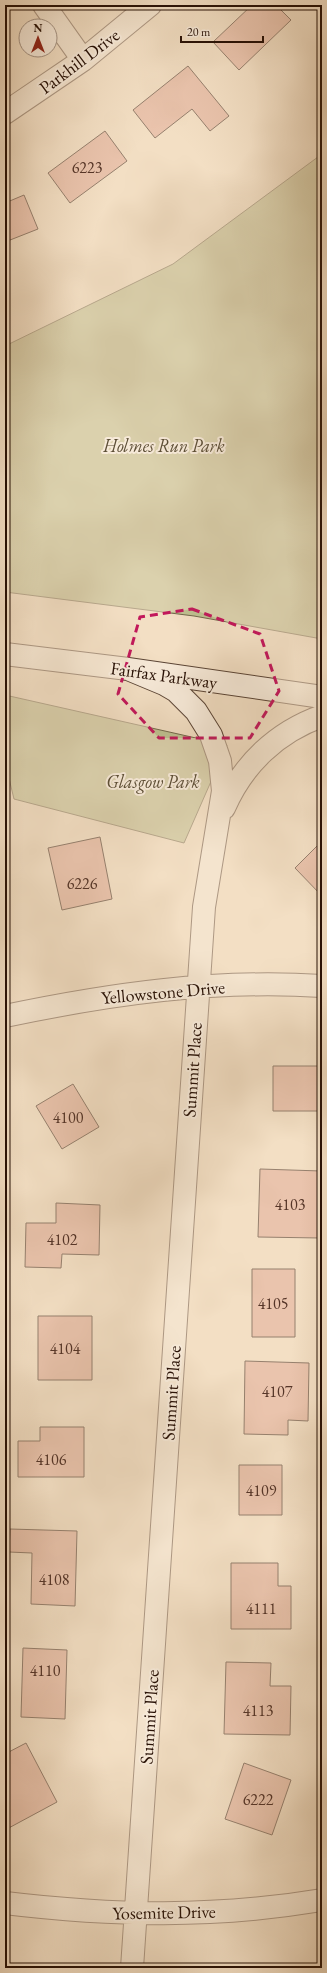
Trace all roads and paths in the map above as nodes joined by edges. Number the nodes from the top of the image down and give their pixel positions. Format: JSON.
{"nodes":[{"id":1,"x":44,"y":5,"type":"edge"},
{"id":2,"x":150,"y":5,"type":"edge"},
{"id":3,"x":83,"y":60,"type":"junction"},
{"id":4,"x":5,"y":113,"type":"edge"},
{"id":5,"x":5,"y":654,"type":"edge"},
{"id":6,"x":128,"y":669,"type":"junction"},
{"id":7,"x":322,"y":697,"type":"edge"},
{"id":8,"x":322,"y":716,"type":"edge"},
{"id":9,"x":219,"y":820,"type":"junction"},
{"id":10,"x":198,"y":986,"type":"junction"},
{"id":11,"x":322,"y":986,"type":"edge"},
{"id":12,"x":5,"y":1016,"type":"edge"},
{"id":13,"x":322,"y":1900,"type":"edge"},
{"id":14,"x":5,"y":1903,"type":"edge"},
{"id":15,"x":135,"y":1914,"type":"junction"},
{"id":16,"x":132,"y":1968,"type":"edge"}],
"edges":[{"from":1,"to":3,"type":"street"},
{"from":2,"to":3,"type":"street","name":"Parkhill Drive"},
{"from":3,"to":4,"type":"street","name":"Parkhill Drive"},
{"from":5,"to":6,"type":"street","name":"Fairfax Parkway"},
{"from":6,"to":7,"type":"street","name":"Fairfax Parkway"},
{"from":6,"to":9,"type":"street","name":"Summit Place"},
{"from":8,"to":9,"type":"street","name":"Summit Place"},
{"from":9,"to":10,"type":"street","name":"Summit Place"},
{"from":10,"to":11,"type":"street","name":"Yellowstone Drive"},
{"from":10,"to":12,"type":"street","name":"Yellowstone Drive"},
{"from":10,"to":15,"type":"street","name":"Summit Place"},
{"from":13,"to":15,"type":"street","name":"Yosemite Drive"},
{"from":14,"to":15,"type":"street","name":"Yosemite Drive"},
{"from":15,"to":16,"type":"street","name":"Summit Place"}]}
